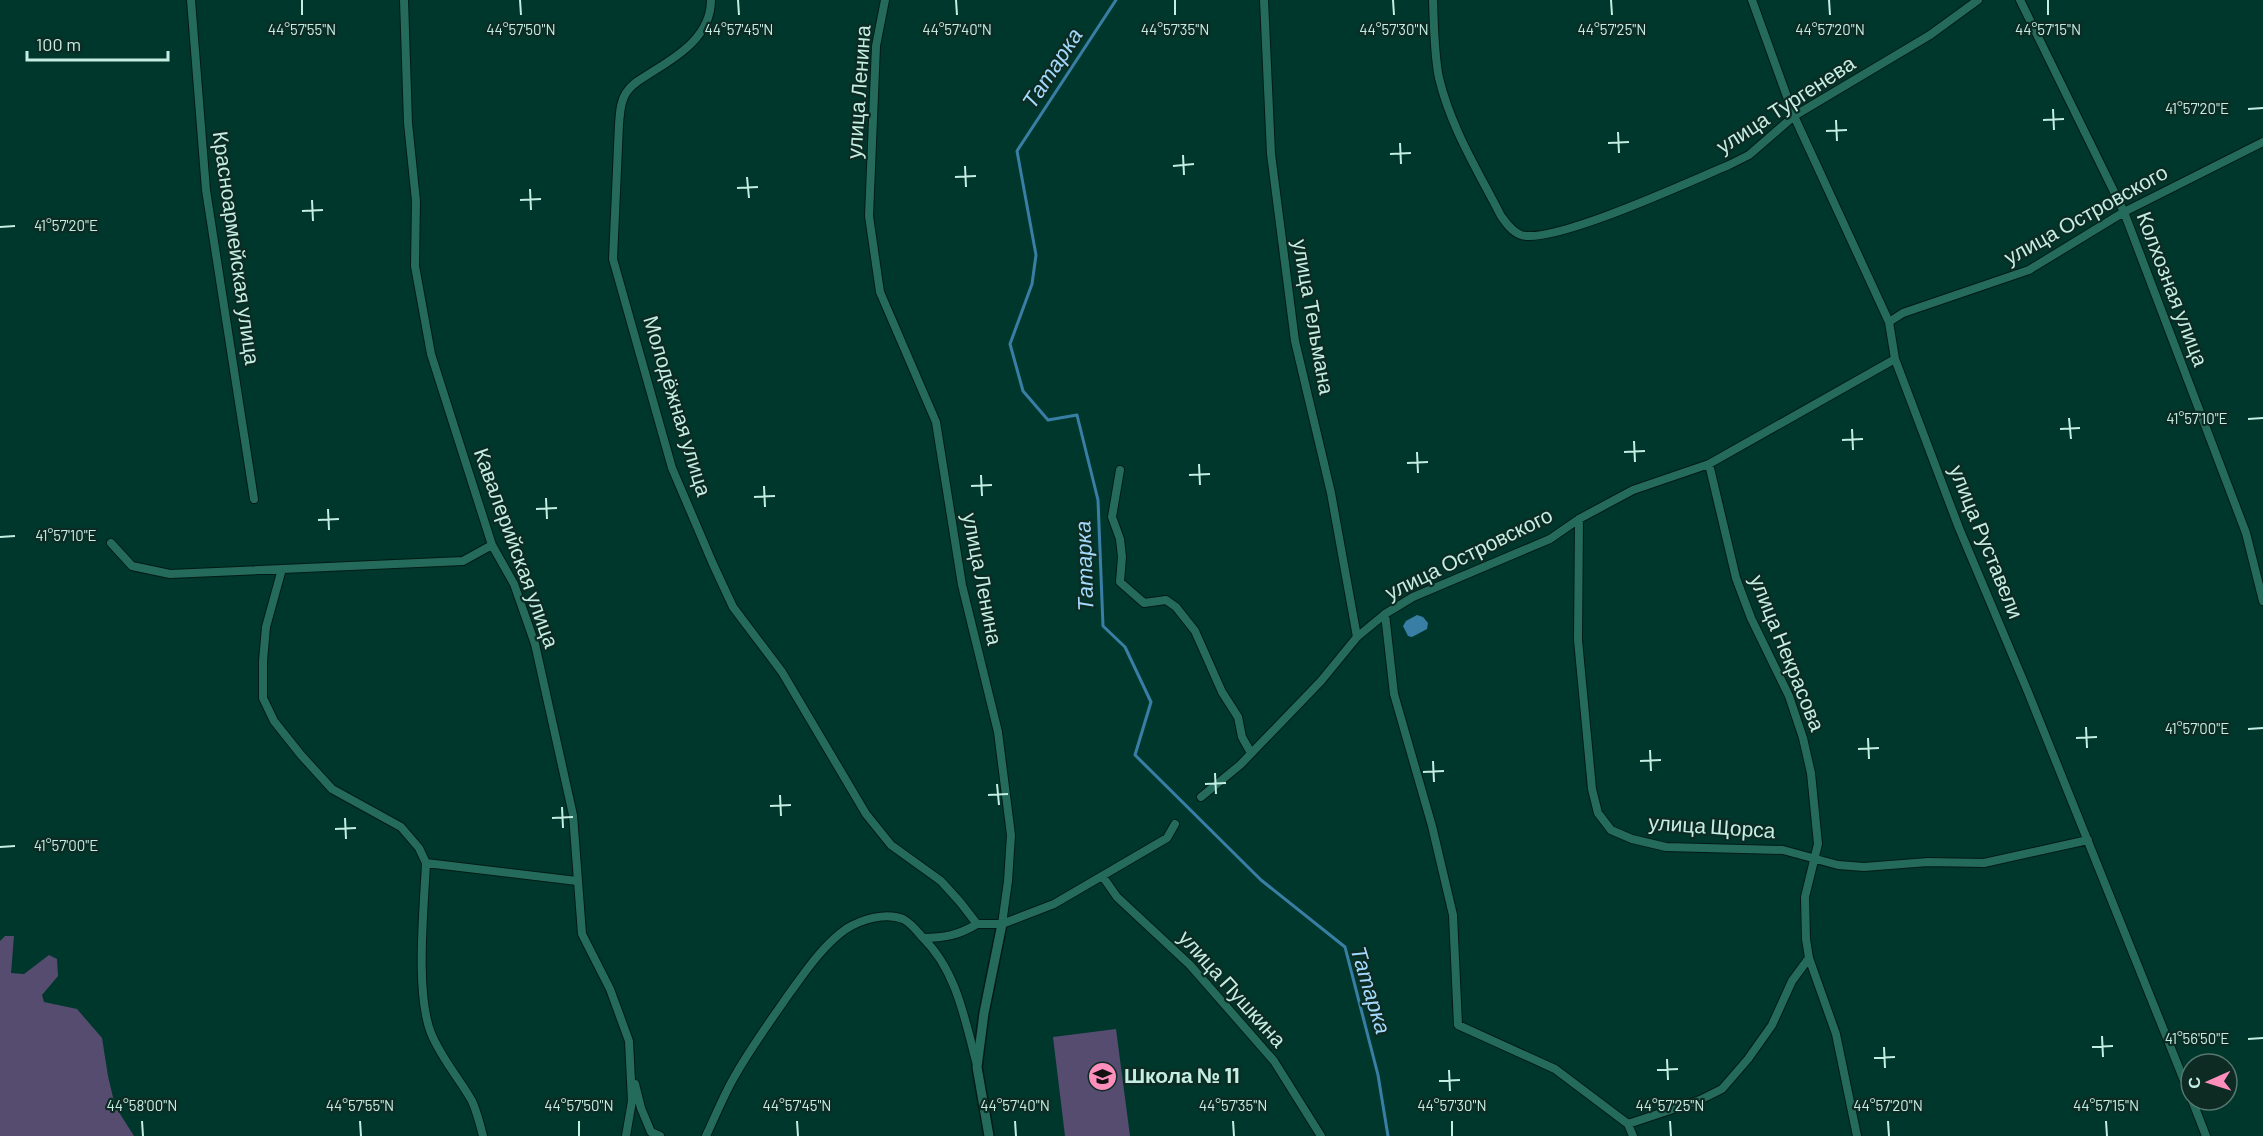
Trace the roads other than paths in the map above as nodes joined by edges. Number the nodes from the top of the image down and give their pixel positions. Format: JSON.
{"nodes":[{"id":1,"x":191,"y":0,"type":"edge"},
{"id":2,"x":404,"y":0,"type":"edge"},
{"id":3,"x":711,"y":0,"type":"edge"},
{"id":4,"x":885,"y":0,"type":"edge"},
{"id":5,"x":1264,"y":0,"type":"edge"},
{"id":6,"x":1433,"y":0,"type":"edge"},
{"id":7,"x":1752,"y":0,"type":"edge"},
{"id":8,"x":1978,"y":0,"type":"edge"},
{"id":9,"x":2020,"y":0,"type":"edge"},
{"id":10,"x":1794,"y":116,"type":"junction"},
{"id":11,"x":2263,"y":142,"type":"edge"},
{"id":12,"x":2124,"y":212,"type":"junction"},
{"id":13,"x":1888,"y":322,"type":"junction"},
{"id":14,"x":1895,"y":359,"type":"junction"},
{"id":15,"x":1709,"y":464,"type":"junction"},
{"id":16,"x":1120,"y":470,"type":"dead end"},
{"id":17,"x":254,"y":499,"type":"dead end"},
{"id":18,"x":1579,"y":519,"type":"junction"},
{"id":19,"x":111,"y":543,"type":"dead end"},
{"id":20,"x":492,"y":545,"type":"junction"},
{"id":21,"x":282,"y":569,"type":"junction"},
{"id":22,"x":2263,"y":601,"type":"edge"},
{"id":23,"x":1385,"y":614,"type":"junction"},
{"id":24,"x":1356,"y":637,"type":"junction"},
{"id":25,"x":1251,"y":753,"type":"junction"},
{"id":26,"x":1201,"y":797,"type":"dead end"},
{"id":27,"x":1175,"y":824,"type":"dead end"},
{"id":28,"x":2088,"y":840,"type":"junction"},
{"id":29,"x":1813,"y":860,"type":"junction"},
{"id":30,"x":426,"y":863,"type":"junction"},
{"id":31,"x":1103,"y":877,"type":"junction"},
{"id":32,"x":577,"y":881,"type":"junction"},
{"id":33,"x":977,"y":924,"type":"junction"},
{"id":34,"x":1002,"y":924,"type":"junction"},
{"id":35,"x":923,"y":938,"type":"junction"},
{"id":36,"x":1809,"y":958,"type":"junction"},
{"id":37,"x":977,"y":1067,"type":"junction"},
{"id":38,"x":2179,"y":1069,"type":"edge"},
{"id":39,"x":632,"y":1074,"type":"junction"},
{"id":40,"x":2196,"y":1112,"type":"edge"},
{"id":41,"x":1628,"y":1124,"type":"junction"},
{"id":42,"x":483,"y":1136,"type":"edge"},
{"id":43,"x":626,"y":1136,"type":"edge"},
{"id":44,"x":660,"y":1136,"type":"edge"},
{"id":45,"x":706,"y":1136,"type":"edge"},
{"id":46,"x":989,"y":1136,"type":"edge"},
{"id":47,"x":1321,"y":1136,"type":"edge"},
{"id":48,"x":1633,"y":1136,"type":"edge"},
{"id":49,"x":1857,"y":1136,"type":"edge"},
{"id":50,"x":2206,"y":1136,"type":"edge"}],
"edges":[{"from":1,"to":17,"type":"street","name":"Красноармейская улица"},
{"from":2,"to":20,"type":"street","name":"Кавалерийская улица"},
{"from":3,"to":33,"type":"street","name":"Молодёжная улица"},
{"from":4,"to":34,"type":"street","name":"улица Ленина"},
{"from":5,"to":24,"type":"street","name":"улица Тельмана"},
{"from":6,"to":10,"type":"street","name":"улица Тургенева"},
{"from":7,"to":10,"type":"street","name":"улица Руставели"},
{"from":8,"to":10,"type":"street","name":"улица Тургенева"},
{"from":9,"to":12,"type":"street","name":"Колхозная улица"},
{"from":10,"to":13,"type":"street","name":"улица Руставели"},
{"from":11,"to":12,"type":"street","name":"улица Островского"},
{"from":12,"to":13,"type":"street","name":"улица Островского"},
{"from":12,"to":22,"type":"street","name":"Колхозная улица"},
{"from":13,"to":14,"type":"street","name":"улица Руставели"},
{"from":14,"to":15,"type":"street","name":"улица Островского"},
{"from":14,"to":28,"type":"street","name":"улица Руставели"},
{"from":15,"to":18,"type":"street","name":"улица Островского"},
{"from":15,"to":29,"type":"street","name":"улица Некрасова"},
{"from":16,"to":25,"type":"street"},
{"from":18,"to":23,"type":"street","name":"улица Островского"},
{"from":18,"to":29,"type":"street","name":"улица Щорса"},
{"from":19,"to":21,"type":"street"},
{"from":20,"to":21,"type":"street"},
{"from":20,"to":32,"type":"street","name":"Кавалерийская улица"},
{"from":21,"to":30,"type":"street"},
{"from":23,"to":24,"type":"street","name":"улица Островского"},
{"from":23,"to":41,"type":"street"},
{"from":24,"to":25,"type":"street","name":"улица Островского"},
{"from":25,"to":26,"type":"street","name":"улица Островского"},
{"from":27,"to":31,"type":"street"},
{"from":28,"to":29,"type":"street","name":"улица Щорса"},
{"from":28,"to":38,"type":"street","name":"улица Руставели"},
{"from":29,"to":36,"type":"street","name":"улица Некрасова"},
{"from":30,"to":32,"type":"street"},
{"from":30,"to":42,"type":"street"},
{"from":31,"to":34,"type":"street"},
{"from":31,"to":47,"type":"street","name":"улица Пушкина"},
{"from":32,"to":39,"type":"street","name":"Кавалерийская улица"},
{"from":33,"to":34,"type":"street"},
{"from":33,"to":35,"type":"street"},
{"from":34,"to":37,"type":"street","name":"улица Ленина"},
{"from":35,"to":37,"type":"street"},
{"from":35,"to":45,"type":"street"},
{"from":36,"to":41,"type":"street"},
{"from":36,"to":49,"type":"street","name":"улица Некрасова"},
{"from":37,"to":46,"type":"street","name":"улица Ленина"},
{"from":39,"to":43,"type":"street","name":"Кавалерийская улица"},
{"from":39,"to":44,"type":"street"},
{"from":40,"to":50,"type":"street","name":"улица Руставели"},
{"from":41,"to":48,"type":"street"}]}
